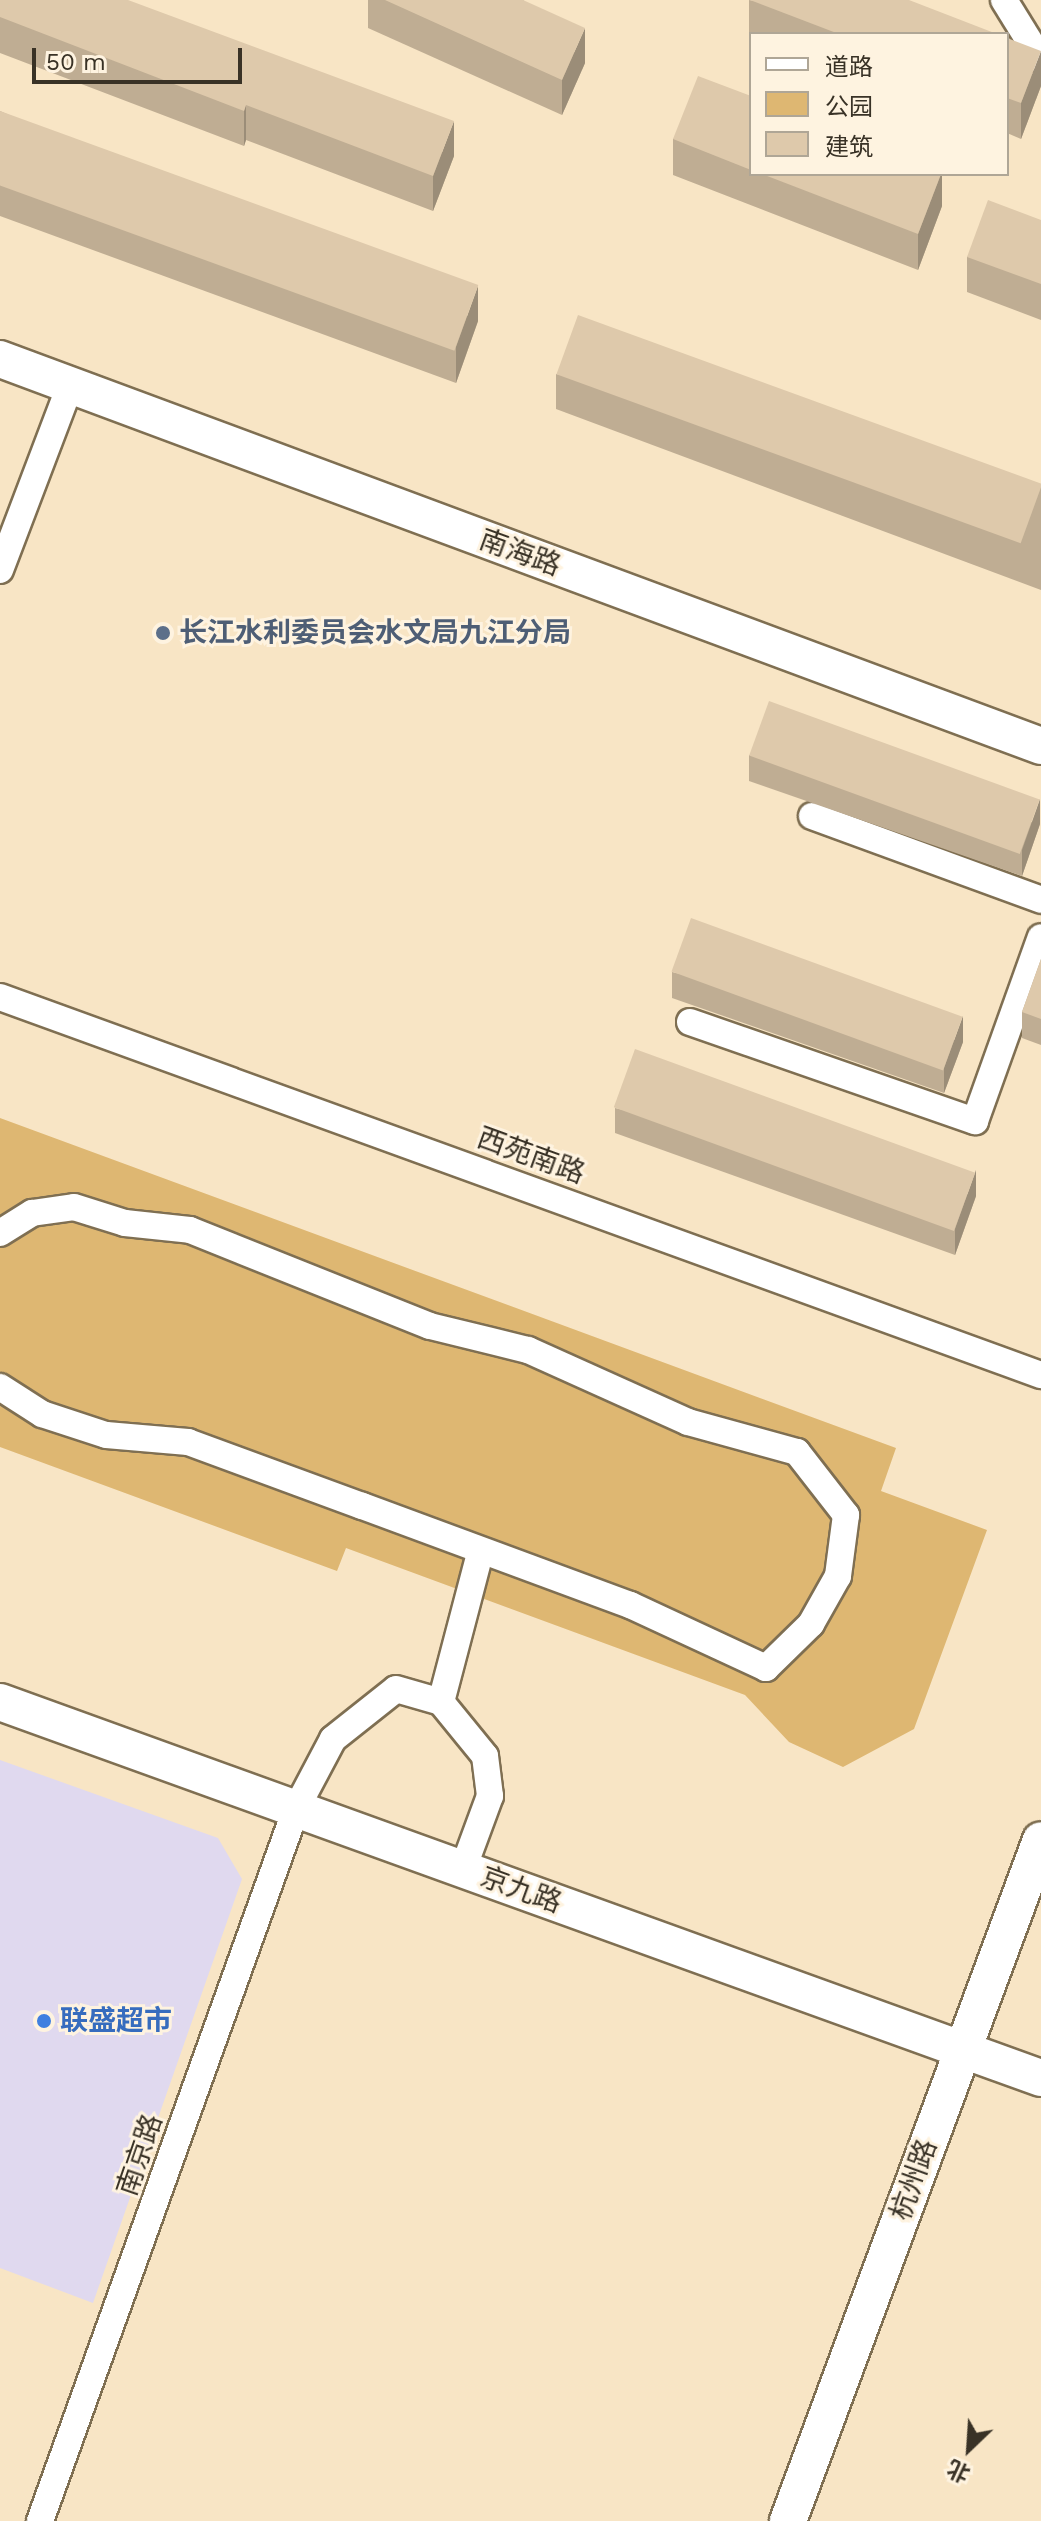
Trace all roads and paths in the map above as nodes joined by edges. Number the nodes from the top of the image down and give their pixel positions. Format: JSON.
{"nodes":[{"id":1,"x":1004,"y":0,"type":"edge"},
{"id":2,"x":1041,"y":60,"type":"edge"},
{"id":3,"x":0,"y":359,"type":"edge"},
{"id":4,"x":70,"y":386,"type":"junction"},
{"id":5,"x":0,"y":570,"type":"edge"},
{"id":6,"x":1041,"y":746,"type":"edge"},
{"id":7,"x":812,"y":816,"type":"dead end"},
{"id":8,"x":1041,"y":900,"type":"edge"},
{"id":9,"x":1041,"y":937,"type":"edge"},
{"id":10,"x":0,"y":997,"type":"edge"},
{"id":11,"x":690,"y":1022,"type":"dead end"},
{"id":12,"x":0,"y":1233,"type":"edge"},
{"id":13,"x":1041,"y":1375,"type":"edge"},
{"id":14,"x":0,"y":1387,"type":"edge"},
{"id":15,"x":480,"y":1553,"type":"junction"},
{"id":16,"x":0,"y":1702,"type":"edge"},
{"id":17,"x":441,"y":1702,"type":"junction"},
{"id":18,"x":296,"y":1809,"type":"junction"},
{"id":19,"x":1041,"y":1840,"type":"edge"},
{"id":20,"x":463,"y":1869,"type":"junction"},
{"id":21,"x":963,"y":2050,"type":"junction"},
{"id":22,"x":1041,"y":2078,"type":"edge"},
{"id":23,"x":40,"y":2521,"type":"edge"},
{"id":24,"x":788,"y":2521,"type":"edge"}],
"edges":[{"from":1,"to":2,"type":"street"},
{"from":3,"to":4,"type":"main road","name":"南海路"},
{"from":4,"to":5,"type":"street"},
{"from":4,"to":6,"type":"main road","name":"南海路"},
{"from":7,"to":8,"type":"street"},
{"from":9,"to":11,"type":"street"},
{"from":10,"to":13,"type":"street","name":"西苑南路"},
{"from":12,"to":15,"type":"street"},
{"from":14,"to":15,"type":"street"},
{"from":15,"to":17,"type":"street"},
{"from":16,"to":18,"type":"main road","name":"京九路"},
{"from":17,"to":18,"type":"street","name":"南京路"},
{"from":17,"to":20,"type":"street"},
{"from":18,"to":20,"type":"main road","name":"京九路"},
{"from":18,"to":23,"type":"street","name":"南京路"},
{"from":19,"to":21,"type":"main road","name":"杭州路"},
{"from":20,"to":21,"type":"main road","name":"京九路"},
{"from":21,"to":22,"type":"main road","name":"京九路"},
{"from":21,"to":24,"type":"main road","name":"杭州路"}]}
